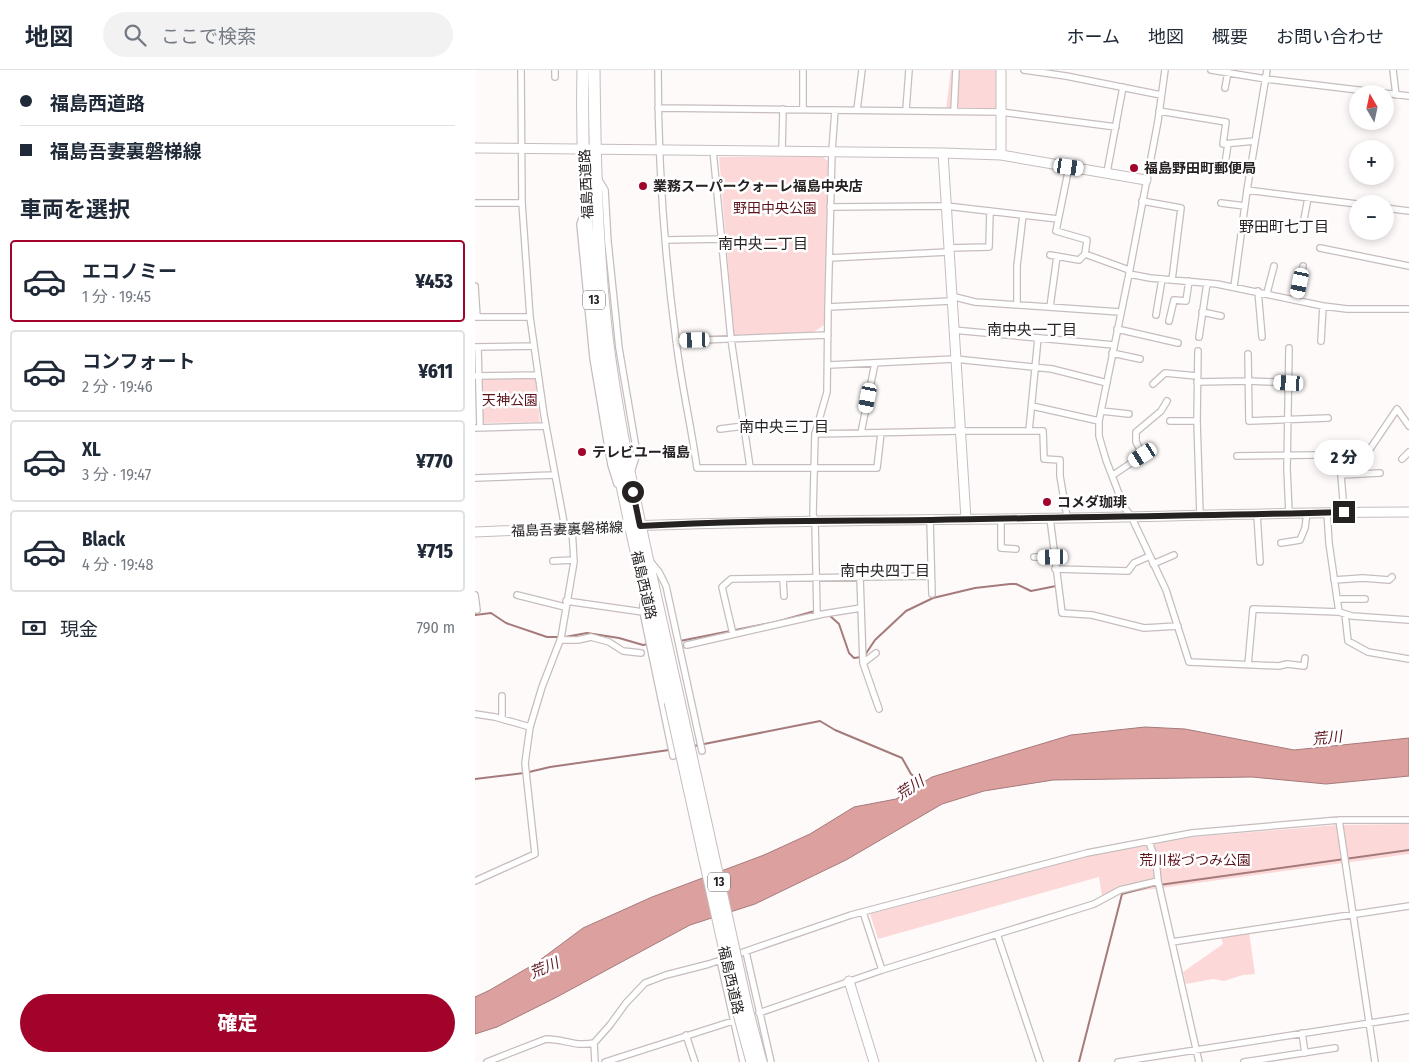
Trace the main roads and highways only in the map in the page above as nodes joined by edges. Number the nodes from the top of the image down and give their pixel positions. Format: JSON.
{"nodes":[{"id":1,"x":583,"y":70,"type":"edge"},
{"id":2,"x":597,"y":73,"type":"edge"},
{"id":3,"x":590,"y":150,"type":"junction"},
{"id":4,"x":635,"y":527,"type":"junction"},
{"id":5,"x":675,"y":702,"type":"junction"},
{"id":6,"x":752,"y":1062,"type":"edge"},
{"id":7,"x":761,"y":1062,"type":"edge"}],
"edges":[{"from":1,"to":3,"type":"highway","name":"福島西道路","number":"13"},
{"from":2,"to":3,"type":"highway","name":"福島西道路","number":"13"},
{"from":3,"to":4,"type":"highway","name":"福島西道路","number":"13"},
{"from":3,"to":4,"type":"highway","name":"福島西道路","number":"13"},
{"from":4,"to":5,"type":"highway","name":"福島西道路","number":"13"},
{"from":4,"to":5,"type":"highway","name":"福島西道路","number":"13"},
{"from":5,"to":6,"type":"highway","name":"福島西道路","number":"13","bridge":true},
{"from":5,"to":7,"type":"highway","name":"福島西道路","number":"13","bridge":true}]}
